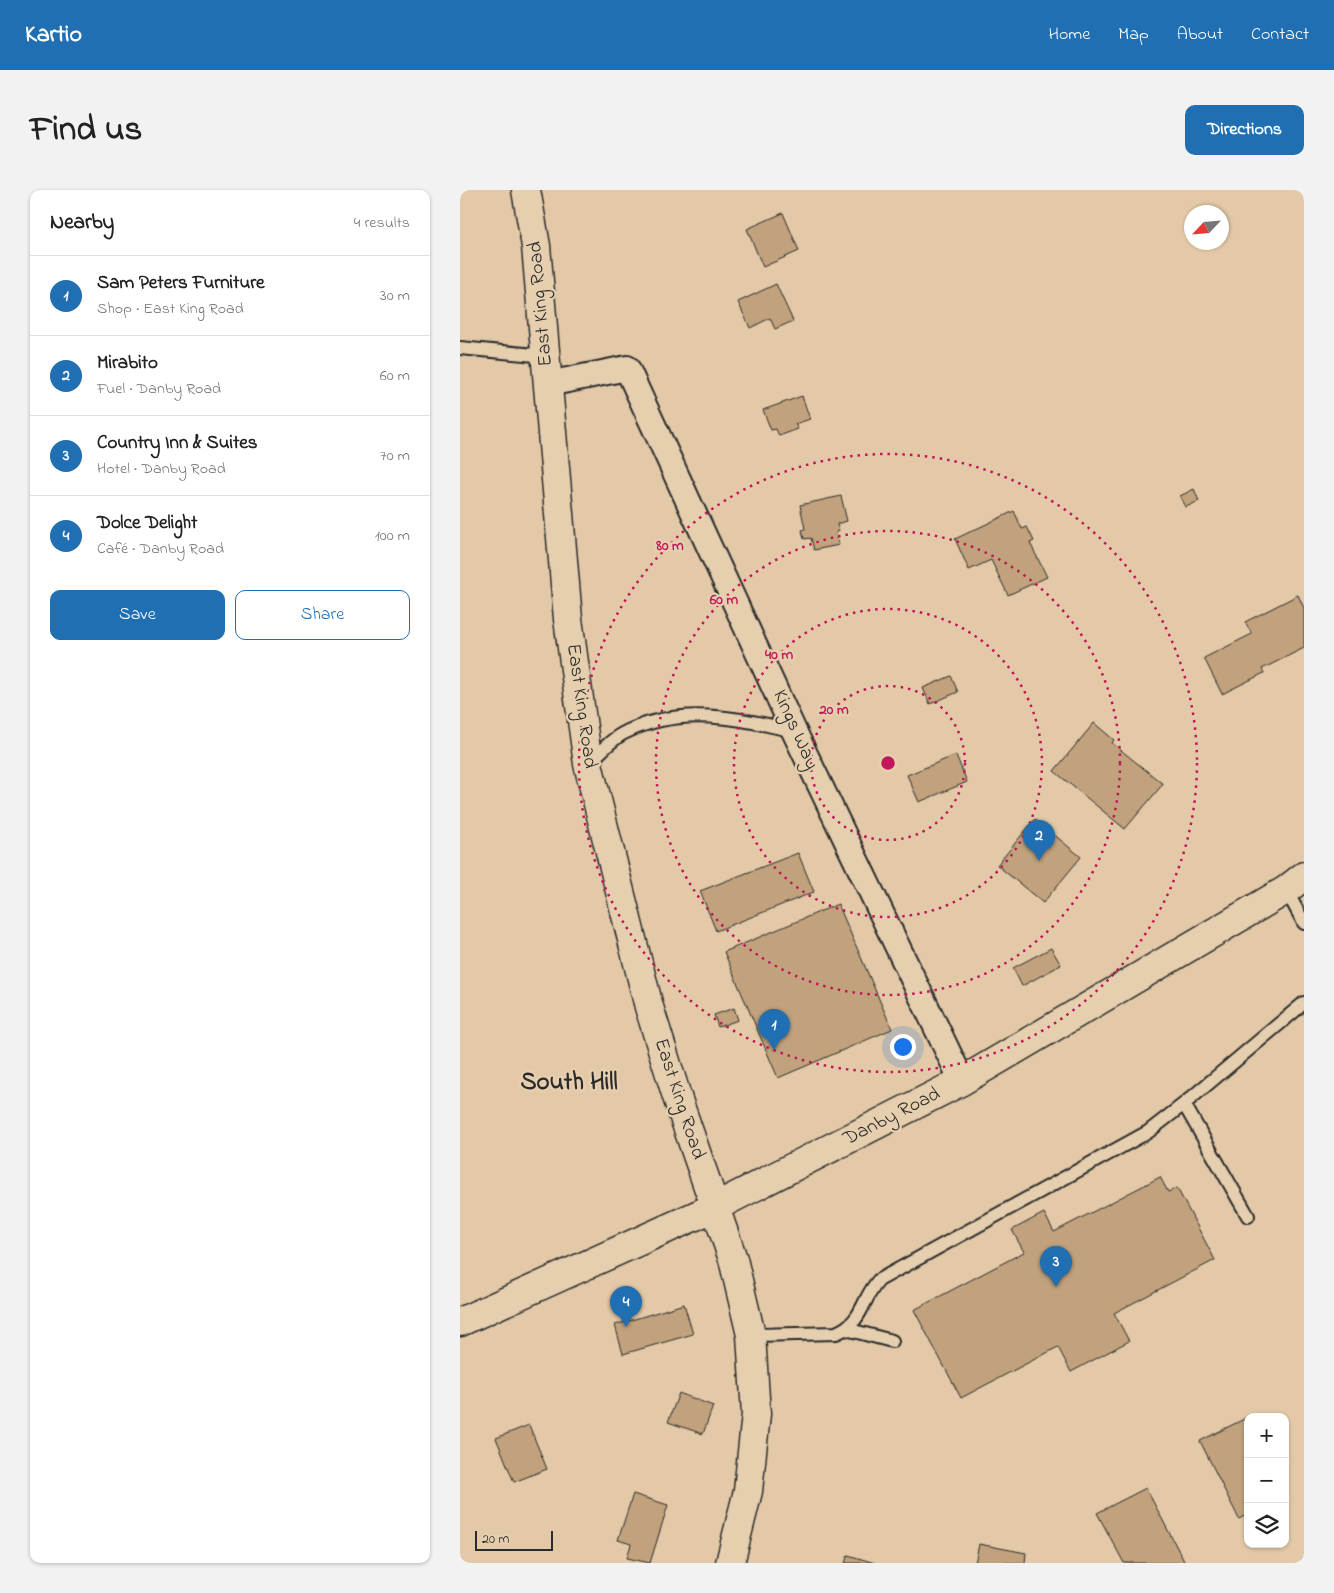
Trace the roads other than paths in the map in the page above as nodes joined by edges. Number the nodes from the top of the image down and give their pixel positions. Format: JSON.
{"nodes":[{"id":1,"x":526,"y":190,"type":"edge"},
{"id":2,"x":460,"y":348,"type":"edge"},
{"id":3,"x":546,"y":356,"type":"junction"},
{"id":4,"x":548,"y":384,"type":"junction"},
{"id":5,"x":794,"y":731,"type":"junction"},
{"id":6,"x":588,"y":764,"type":"junction"},
{"id":7,"x":1295,"y":883,"type":"edge"},
{"id":8,"x":1304,"y":923,"type":"edge"},
{"id":9,"x":1304,"y":1003,"type":"edge"},
{"id":10,"x":962,"y":1081,"type":"junction"},
{"id":11,"x":1184,"y":1104,"type":"junction"},
{"id":12,"x":715,"y":1207,"type":"junction"},
{"id":13,"x":1248,"y":1216,"type":"dead end"},
{"id":14,"x":460,"y":1322,"type":"edge"},
{"id":15,"x":846,"y":1329,"type":"junction"},
{"id":16,"x":751,"y":1335,"type":"junction"},
{"id":17,"x":892,"y":1341,"type":"dead end"},
{"id":18,"x":730,"y":1563,"type":"edge"}],
"edges":[{"from":1,"to":3,"type":"street","name":"East King Road"},
{"from":2,"to":3,"type":"lane"},
{"from":3,"to":4,"type":"street","name":"East King Road"},
{"from":4,"to":5,"type":"street","name":"Kings Way"},
{"from":4,"to":6,"type":"street","name":"East King Road"},
{"from":5,"to":6,"type":"lane"},
{"from":5,"to":10,"type":"street","name":"Kings Way"},
{"from":6,"to":12,"type":"street","name":"East King Road"},
{"from":7,"to":8,"type":"lane"},
{"from":7,"to":10,"type":"street","name":"Danby Road"},
{"from":9,"to":11,"type":"lane"},
{"from":10,"to":12,"type":"street","name":"Danby Road"},
{"from":11,"to":13,"type":"lane"},
{"from":11,"to":15,"type":"lane"},
{"from":12,"to":14,"type":"street","name":"Danby Road"},
{"from":12,"to":16,"type":"street","name":"East King Road"},
{"from":15,"to":16,"type":"lane"},
{"from":15,"to":17,"type":"lane"},
{"from":16,"to":18,"type":"street","name":"East King Road"}]}
